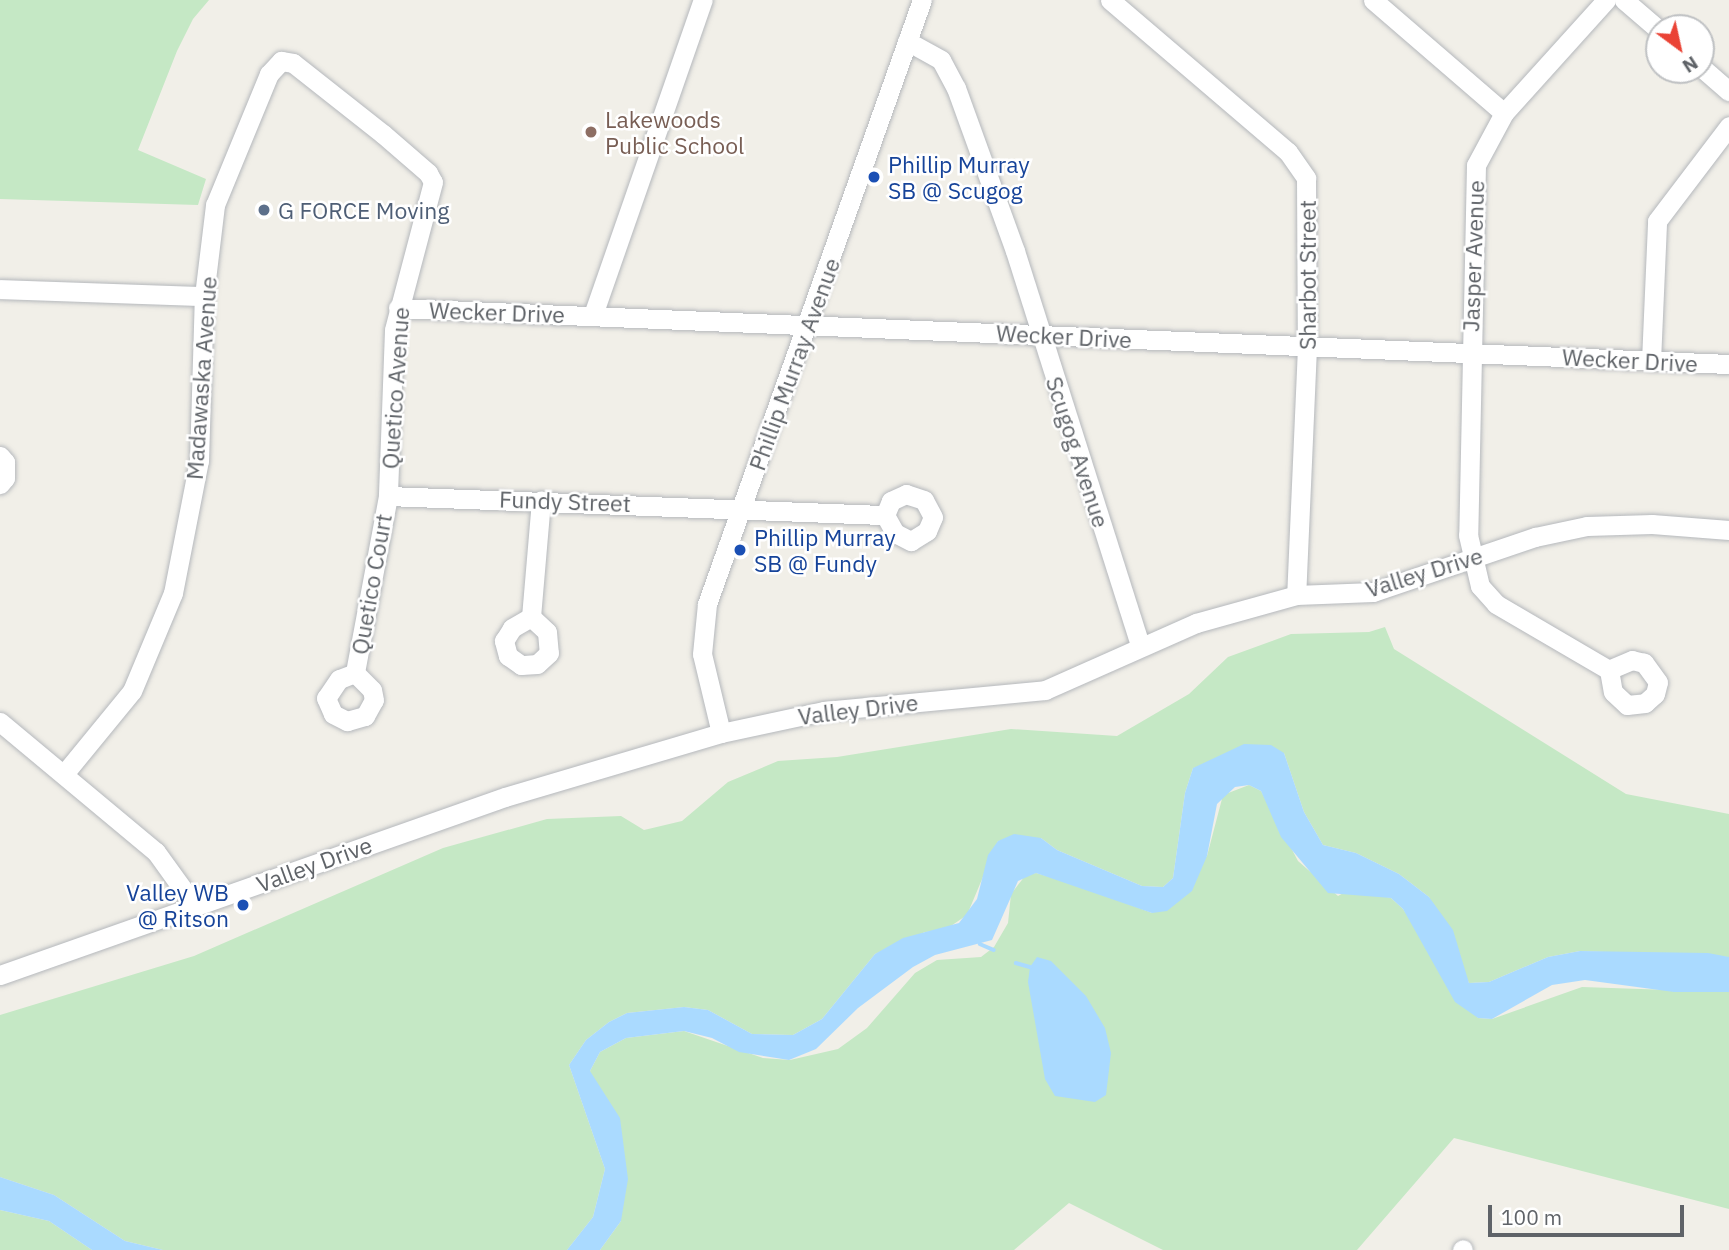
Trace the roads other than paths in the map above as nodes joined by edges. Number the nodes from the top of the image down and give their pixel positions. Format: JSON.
{"nodes":[{"id":1,"x":703,"y":0,"type":"edge"},
{"id":2,"x":922,"y":0,"type":"edge"},
{"id":3,"x":1111,"y":0,"type":"edge"},
{"id":4,"x":1373,"y":0,"type":"edge"},
{"id":5,"x":1606,"y":0,"type":"edge"},
{"id":6,"x":1624,"y":0,"type":"edge"},
{"id":7,"x":1645,"y":18,"type":"edge"},
{"id":8,"x":907,"y":41,"type":"junction"},
{"id":9,"x":1715,"y":78,"type":"edge"},
{"id":10,"x":1729,"y":91,"type":"edge"},
{"id":11,"x":1504,"y":113,"type":"junction"},
{"id":12,"x":1729,"y":126,"type":"edge"},
{"id":13,"x":419,"y":165,"type":"joint"},
{"id":14,"x":0,"y":289,"type":"edge"},
{"id":15,"x":204,"y":296,"type":"junction"},
{"id":16,"x":398,"y":308,"type":"junction"},
{"id":17,"x":593,"y":315,"type":"junction"},
{"id":18,"x":810,"y":324,"type":"junction"},
{"id":19,"x":1041,"y":336,"type":"junction"},
{"id":20,"x":1307,"y":347,"type":"junction"},
{"id":21,"x":1470,"y":353,"type":"junction"},
{"id":22,"x":1651,"y":361,"type":"junction"},
{"id":23,"x":1729,"y":365,"type":"edge"},
{"id":24,"x":0,"y":456,"type":"edge"},
{"id":25,"x":0,"y":484,"type":"edge"},
{"id":26,"x":388,"y":496,"type":"junction"},
{"id":27,"x":541,"y":500,"type":"junction"},
{"id":28,"x":742,"y":507,"type":"junction"},
{"id":29,"x":884,"y":515,"type":"dead end"},
{"id":30,"x":1729,"y":530,"type":"edge"},
{"id":31,"x":1472,"y":559,"type":"junction"},
{"id":32,"x":1296,"y":595,"type":"junction"},
{"id":33,"x":531,"y":617,"type":"dead end"},
{"id":34,"x":1140,"y":646,"type":"junction"},
{"id":35,"x":1609,"y":670,"type":"dead end"},
{"id":36,"x":355,"y":673,"type":"dead end"},
{"id":37,"x":0,"y":722,"type":"edge"},
{"id":38,"x":721,"y":733,"type":"junction"},
{"id":39,"x":64,"y":774,"type":"junction"},
{"id":40,"x":195,"y":906,"type":"junction"},
{"id":41,"x":0,"y":975,"type":"edge"}],
"edges":[{"from":1,"to":17,"type":"street"},
{"from":2,"to":8,"type":"street","name":"Phillip Murray Avenue"},
{"from":3,"to":20,"type":"street","name":"Sharbot Street"},
{"from":4,"to":11,"type":"street"},
{"from":5,"to":11,"type":"street","name":"Jasper Avenue"},
{"from":6,"to":7,"type":"street"},
{"from":8,"to":18,"type":"street","name":"Phillip Murray Avenue"},
{"from":8,"to":19,"type":"street","name":"Scugog Avenue"},
{"from":9,"to":10,"type":"street"},
{"from":11,"to":21,"type":"street","name":"Jasper Avenue"},
{"from":12,"to":22,"type":"street"},
{"from":13,"to":15,"type":"street","name":"Madawaska Avenue"},
{"from":13,"to":16,"type":"street","name":"Quetico Avenue"},
{"from":14,"to":15,"type":"street"},
{"from":15,"to":39,"type":"street","name":"Madawaska Avenue"},
{"from":16,"to":17,"type":"street","name":"Wecker Drive"},
{"from":16,"to":26,"type":"street","name":"Quetico Avenue"},
{"from":17,"to":18,"type":"street","name":"Wecker Drive"},
{"from":18,"to":19,"type":"street","name":"Wecker Drive"},
{"from":18,"to":28,"type":"street","name":"Phillip Murray Avenue"},
{"from":19,"to":20,"type":"street","name":"Wecker Drive"},
{"from":19,"to":34,"type":"street","name":"Scugog Avenue"},
{"from":20,"to":21,"type":"street","name":"Wecker Drive"},
{"from":20,"to":32,"type":"street","name":"Sharbot Street"},
{"from":21,"to":22,"type":"street","name":"Wecker Drive"},
{"from":21,"to":31,"type":"street","name":"Jasper Avenue"},
{"from":22,"to":23,"type":"street","name":"Wecker Drive"},
{"from":24,"to":25,"type":"street"},
{"from":26,"to":27,"type":"street","name":"Fundy Street"},
{"from":26,"to":36,"type":"street","name":"Quetico Court"},
{"from":27,"to":28,"type":"street","name":"Fundy Street"},
{"from":27,"to":33,"type":"street"},
{"from":28,"to":29,"type":"street","name":"Fundy Street"},
{"from":28,"to":38,"type":"street","name":"Phillip Murray Avenue"},
{"from":30,"to":31,"type":"street","name":"Valley Drive"},
{"from":31,"to":32,"type":"street","name":"Valley Drive"},
{"from":31,"to":35,"type":"street","name":"Jasper Avenue"},
{"from":32,"to":34,"type":"street","name":"Valley Drive"},
{"from":34,"to":38,"type":"street","name":"Valley Drive"},
{"from":37,"to":39,"type":"street"},
{"from":38,"to":40,"type":"street","name":"Valley Drive"},
{"from":39,"to":40,"type":"street"},
{"from":40,"to":41,"type":"street","name":"Valley Drive"}]}
